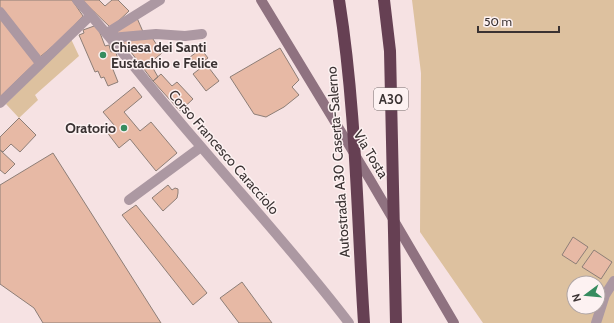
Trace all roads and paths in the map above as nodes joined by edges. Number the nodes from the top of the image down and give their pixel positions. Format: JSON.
{"nodes":[{"id":1,"x":77,"y":0,"type":"edge"},
{"id":2,"x":160,"y":0,"type":"edge"},
{"id":3,"x":261,"y":0,"type":"edge"},
{"id":4,"x":339,"y":0,"type":"edge"},
{"id":5,"x":384,"y":0,"type":"edge"},
{"id":6,"x":0,"y":12,"type":"edge"},
{"id":7,"x":91,"y":16,"type":"junction"},
{"id":8,"x":202,"y":34,"type":"dead end"},
{"id":9,"x":109,"y":35,"type":"junction"},
{"id":10,"x":40,"y":63,"type":"junction"},
{"id":11,"x":0,"y":103,"type":"edge"},
{"id":12,"x":201,"y":147,"type":"junction"},
{"id":13,"x":129,"y":200,"type":"dead end"},
{"id":14,"x":614,"y":282,"type":"edge"},
{"id":15,"x":349,"y":323,"type":"edge"},
{"id":16,"x":364,"y":323,"type":"edge"},
{"id":17,"x":396,"y":323,"type":"edge"},
{"id":18,"x":454,"y":323,"type":"edge"},
{"id":19,"x":596,"y":323,"type":"edge"}],
"edges":[{"from":1,"to":7,"type":"street","name":"Corso Francesco Caracciolo"},
{"from":2,"to":9,"type":"street"},
{"from":3,"to":18,"type":"main road","name":"Via Tosta"},
{"from":4,"to":16,"type":"highway","name":"Autostrada A30 Caserta-Salerno"},
{"from":5,"to":17,"type":"highway","number":"A30"},
{"from":6,"to":10,"type":"street"},
{"from":7,"to":9,"type":"street","name":"Corso Francesco Caracciolo"},
{"from":7,"to":10,"type":"street"},
{"from":8,"to":9,"type":"street"},
{"from":9,"to":12,"type":"street","name":"Corso Francesco Caracciolo"},
{"from":10,"to":11,"type":"street"},
{"from":12,"to":13,"type":"street"},
{"from":12,"to":15,"type":"street","name":"Corso Francesco Caracciolo"},
{"from":14,"to":19,"type":"street"}]}
